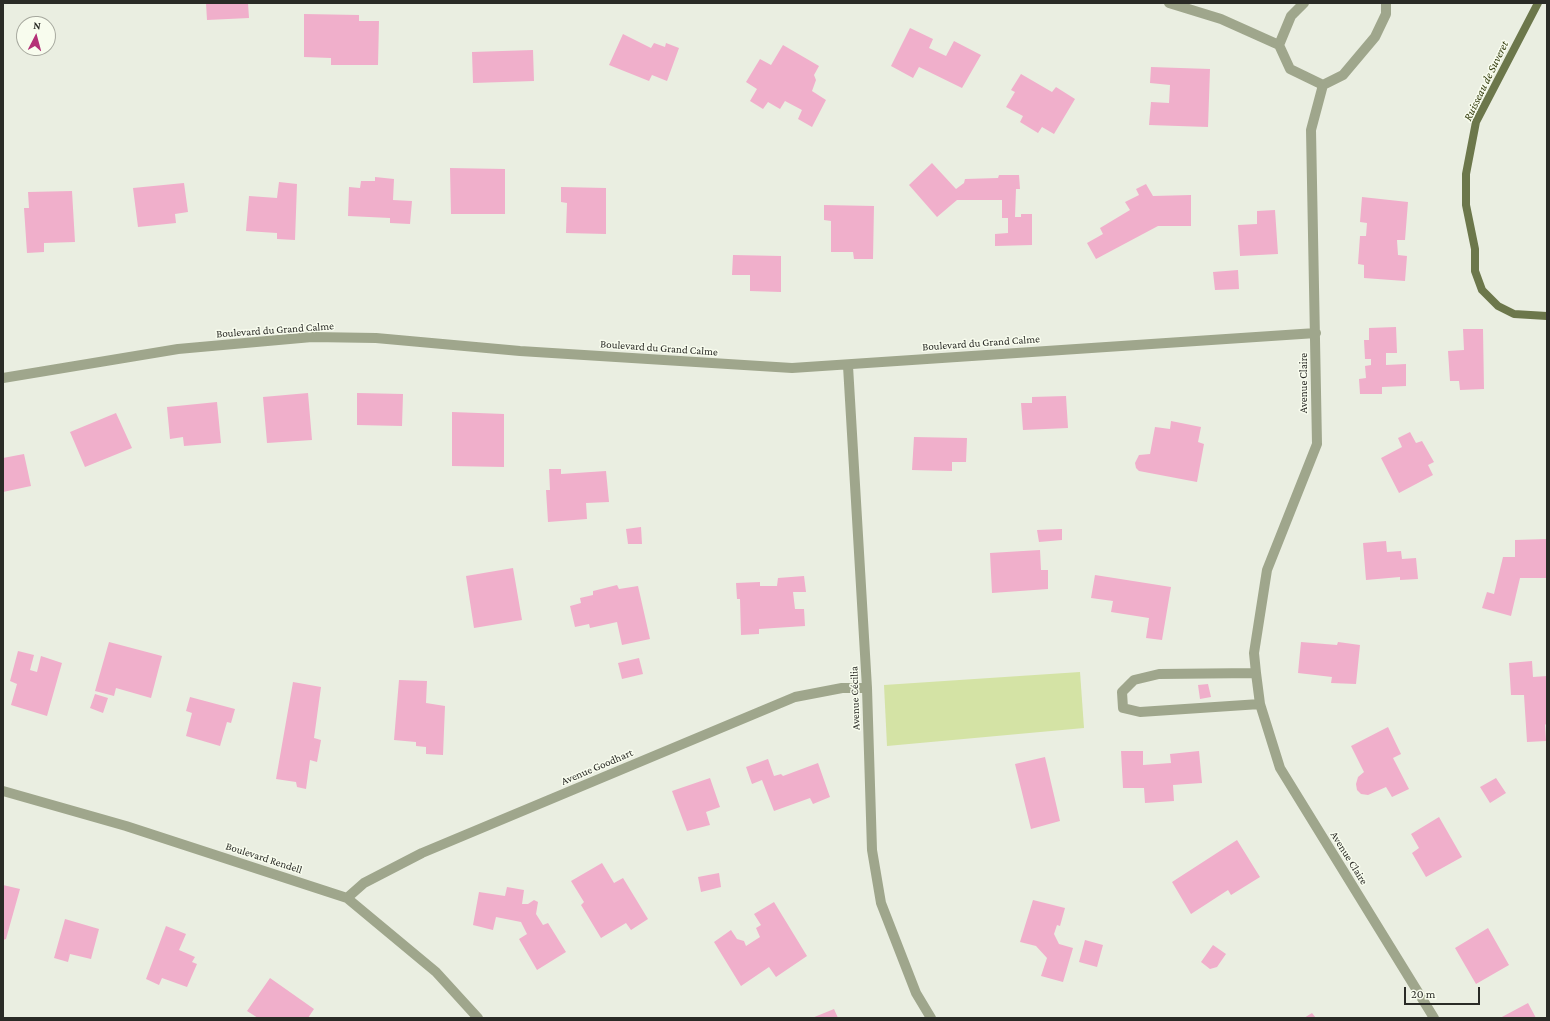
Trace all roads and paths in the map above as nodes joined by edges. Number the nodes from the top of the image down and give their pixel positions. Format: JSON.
{"nodes":[{"id":1,"x":1169,"y":3,"type":"edge"},
{"id":2,"x":1304,"y":3,"type":"edge"},
{"id":3,"x":1386,"y":3,"type":"edge"},
{"id":4,"x":1279,"y":45,"type":"junction"},
{"id":5,"x":1323,"y":84,"type":"junction"},
{"id":6,"x":1316,"y":333,"type":"junction"},
{"id":7,"x":848,"y":366,"type":"junction"},
{"id":8,"x":3,"y":378,"type":"edge"},
{"id":9,"x":1256,"y":673,"type":"junction"},
{"id":10,"x":867,"y":688,"type":"junction"},
{"id":11,"x":1260,"y":704,"type":"junction"},
{"id":12,"x":3,"y":791,"type":"edge"},
{"id":13,"x":347,"y":898,"type":"junction"},
{"id":14,"x":478,"y":1018,"type":"edge"},
{"id":15,"x":931,"y":1018,"type":"edge"},
{"id":16,"x":1434,"y":1018,"type":"edge"}],
"edges":[{"from":1,"to":4,"type":"street"},
{"from":2,"to":4,"type":"street"},
{"from":3,"to":5,"type":"street"},
{"from":4,"to":5,"type":"street"},
{"from":5,"to":6,"type":"street","name":"Avenue Claire"},
{"from":6,"to":7,"type":"street","name":"Boulevard du Grand Calme"},
{"from":6,"to":9,"type":"street","name":"Avenue Claire"},
{"from":7,"to":8,"type":"street","name":"Boulevard du Grand Calme"},
{"from":7,"to":10,"type":"street","name":"Avenue Cécilia"},
{"from":9,"to":11,"type":"street","name":"Avenue Claire"},
{"from":9,"to":11,"type":"street"},
{"from":10,"to":13,"type":"street","name":"Avenue Goodhart"},
{"from":10,"to":15,"type":"street","name":"Avenue Cécilia"},
{"from":11,"to":16,"type":"street","name":"Avenue Claire"},
{"from":12,"to":13,"type":"street","name":"Boulevard Rendell"},
{"from":13,"to":14,"type":"street","name":"Boulevard Rendell"}]}
